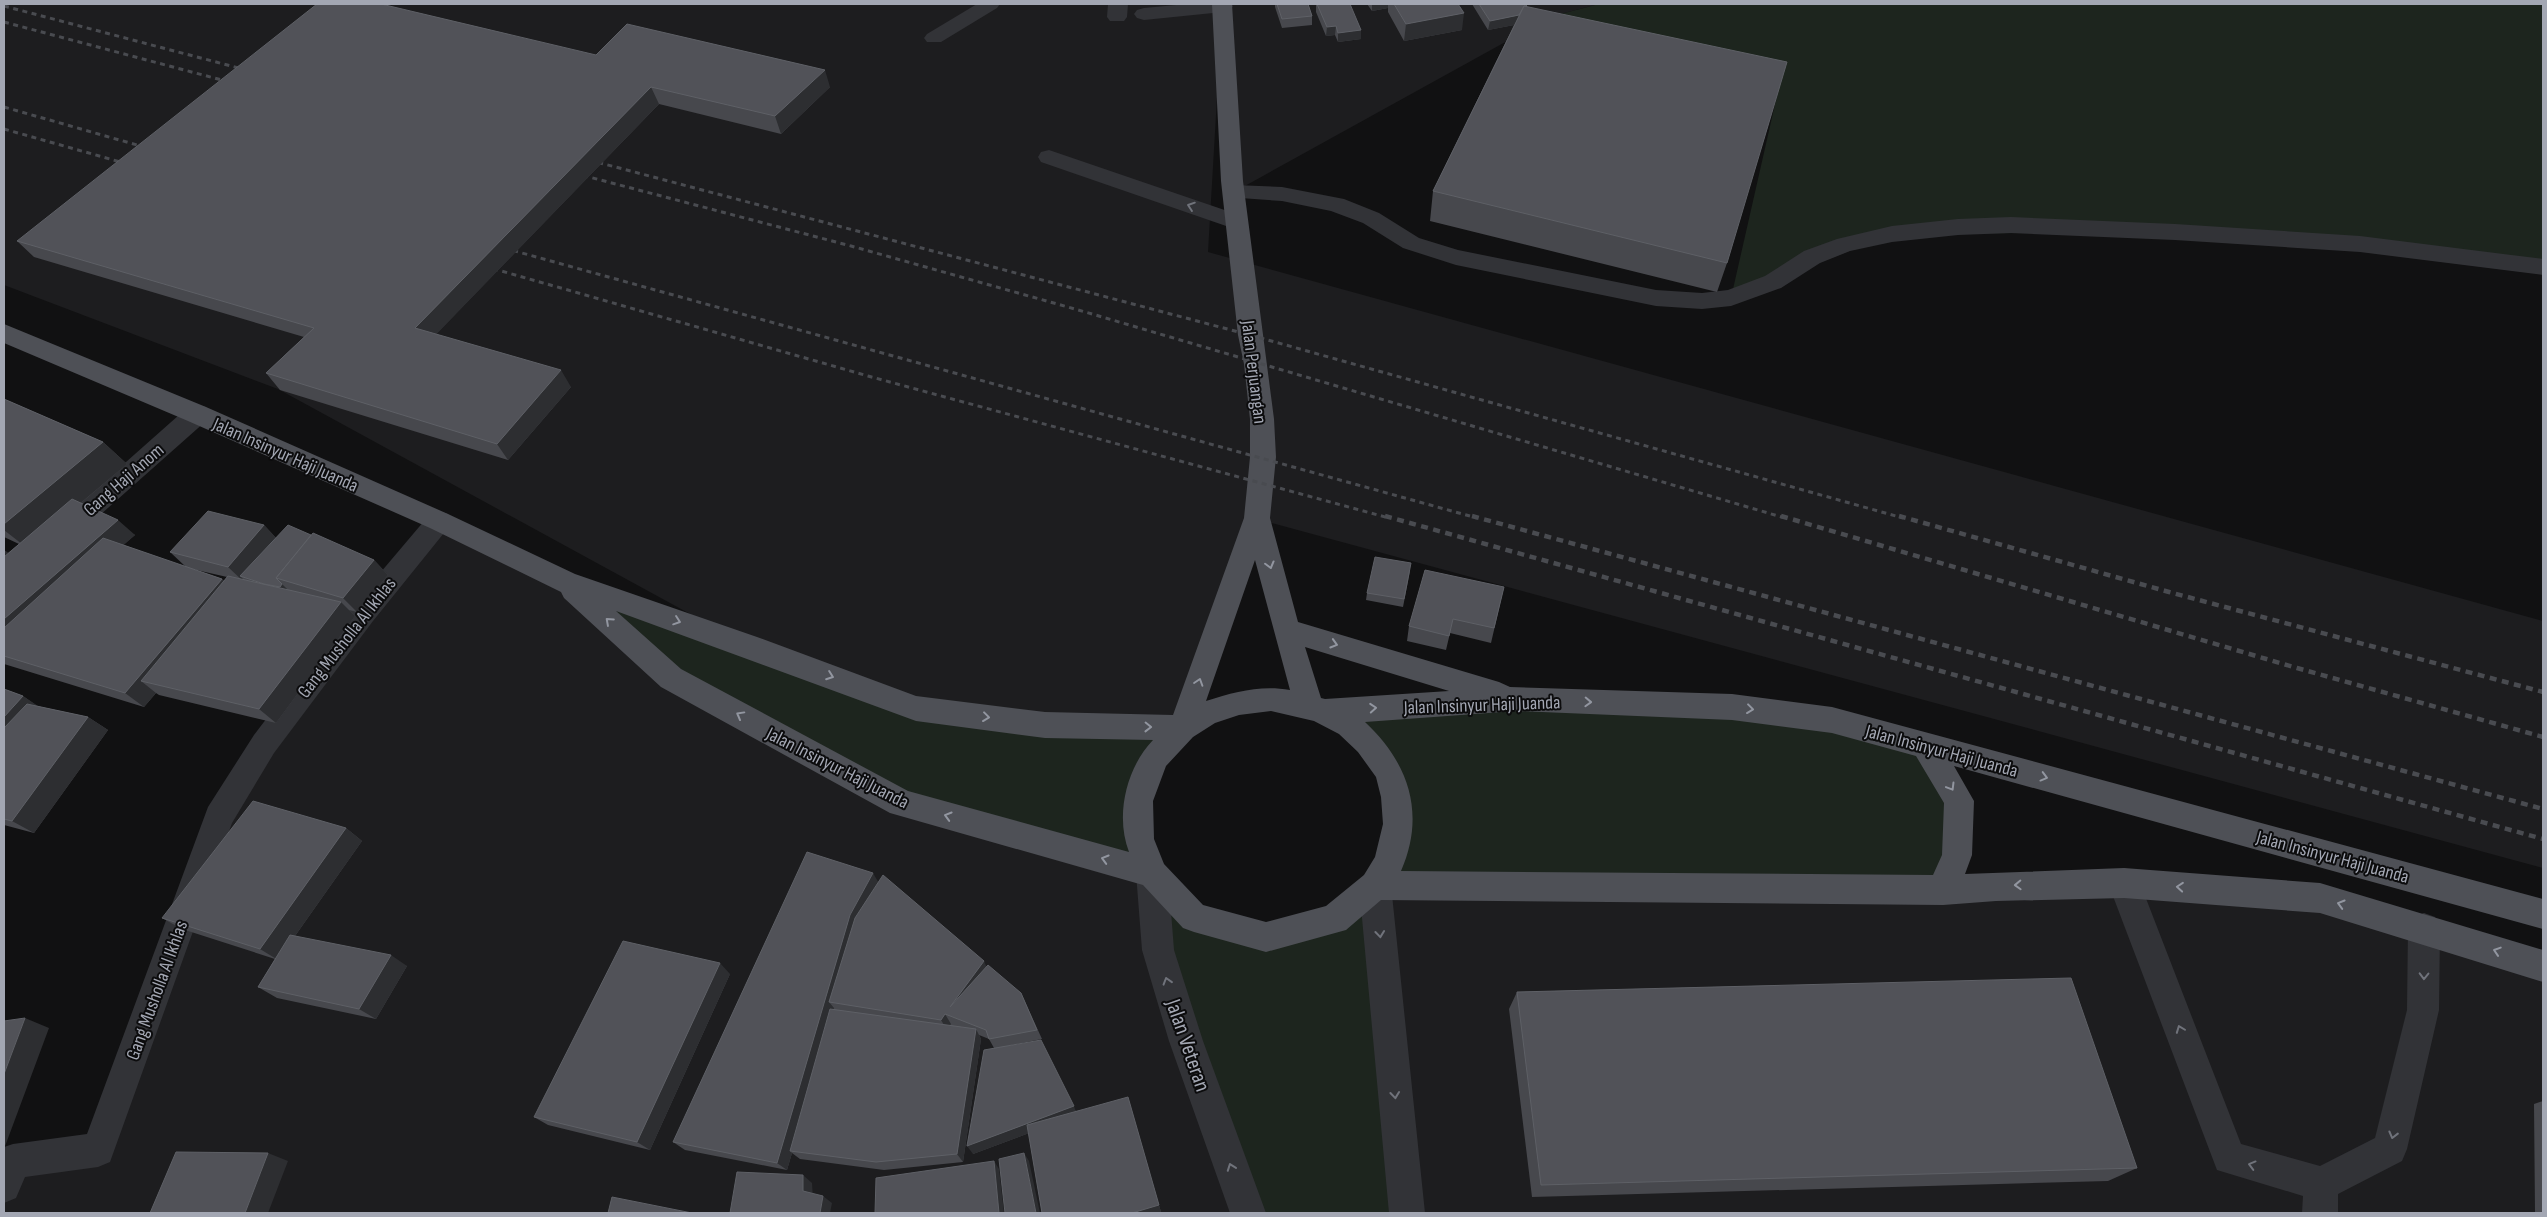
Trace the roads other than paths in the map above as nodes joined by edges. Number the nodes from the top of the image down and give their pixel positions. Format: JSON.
{"nodes":[{"id":1,"x":990,"y":4,"type":"edge"},
{"id":2,"x":1222,"y":5,"type":"edge"},
{"id":3,"x":1144,"y":14,"type":"dead end"},
{"id":4,"x":934,"y":38,"type":"dead end"},
{"id":5,"x":1049,"y":157,"type":"dead end"},
{"id":6,"x":1234,"y":192,"type":"junction"},
{"id":7,"x":1237,"y":222,"type":"junction"},
{"id":8,"x":2543,"y":267,"type":"edge"},
{"id":9,"x":4,"y":333,"type":"edge"},
{"id":10,"x":197,"y":414,"type":"junction"},
{"id":11,"x":1257,"y":518,"type":"junction"},
{"id":12,"x":439,"y":521,"type":"junction"},
{"id":13,"x":48,"y":545,"type":"edge"},
{"id":14,"x":565,"y":582,"type":"junction"},
{"id":15,"x":1288,"y":630,"type":"junction"},
{"id":16,"x":1516,"y":699,"type":"junction"},
{"id":17,"x":1317,"y":709,"type":"junction"},
{"id":18,"x":1183,"y":728,"type":"junction"},
{"id":19,"x":1925,"y":745,"type":"junction"},
{"id":20,"x":1152,"y":872,"type":"junction"},
{"id":21,"x":2124,"y":883,"type":"junction"},
{"id":22,"x":1375,"y":885,"type":"junction"},
{"id":23,"x":1943,"y":890,"type":"junction"},
{"id":24,"x":2543,"y":914,"type":"edge"},
{"id":25,"x":2424,"y":928,"type":"junction"},
{"id":26,"x":2543,"y":966,"type":"edge"},
{"id":27,"x":4,"y":1186,"type":"edge"},
{"id":28,"x":2320,"y":1198,"type":"edge"},
{"id":29,"x":1248,"y":1213,"type":"edge"},
{"id":30,"x":1407,"y":1213,"type":"edge"}],
"edges":[{"from":1,"to":4,"type":"street"},
{"from":2,"to":3,"type":"street"},
{"from":2,"to":6,"type":"main road","name":"Jalan Perjuangan"},
{"from":7,"to":5,"type":"street","one_way":true},
{"from":6,"to":7,"type":"main road","name":"Jalan Perjuangan"},
{"from":6,"to":8,"type":"street"},
{"from":7,"to":11,"type":"main road","name":"Jalan Perjuangan"},
{"from":9,"to":10,"type":"main road","name":"Jalan Insinyur Haji Juanda"},
{"from":10,"to":12,"type":"main road","name":"Jalan Insinyur Haji Juanda"},
{"from":10,"to":13,"type":"street","name":"Gang Haji Anom"},
{"from":11,"to":15,"type":"main road","one_way":true},
{"from":18,"to":11,"type":"main road","name":"Jalan Perjuangan","one_way":true},
{"from":12,"to":14,"type":"main road","name":"Jalan Insinyur Haji Juanda"},
{"from":12,"to":27,"type":"street","name":"Gang Musholla Al Ikhlas"},
{"from":14,"to":18,"type":"main road","name":"Jalan Insinyur Haji Juanda","one_way":true},
{"from":20,"to":14,"type":"main road","name":"Jalan Insinyur Haji Juanda","one_way":true},
{"from":15,"to":16,"type":"main road","one_way":true},
{"from":15,"to":17,"type":"main road"},
{"from":17,"to":16,"type":"main road","name":"Jalan Insinyur Haji Juanda","one_way":true},
{"from":16,"to":19,"type":"main road","name":"Jalan Insinyur Haji Juanda","one_way":true},
{"from":17,"to":18,"type":"main road"},
{"from":17,"to":22,"type":"main road"},
{"from":18,"to":20,"type":"main road"},
{"from":19,"to":23,"type":"main road","one_way":true},
{"from":19,"to":24,"type":"main road","name":"Jalan Insinyur Haji Juanda","one_way":true},
{"from":20,"to":22,"type":"main road"},
{"from":29,"to":20,"type":"street","name":"Jalan Veteran","one_way":true},
{"from":21,"to":23,"type":"main road","one_way":true},
{"from":25,"to":21,"type":"main road","one_way":true},
{"from":28,"to":21,"type":"street","one_way":true},
{"from":22,"to":23,"type":"main road"},
{"from":22,"to":30,"type":"street","one_way":true},
{"from":26,"to":25,"type":"main road","one_way":true},
{"from":25,"to":28,"type":"street","one_way":true}]}
